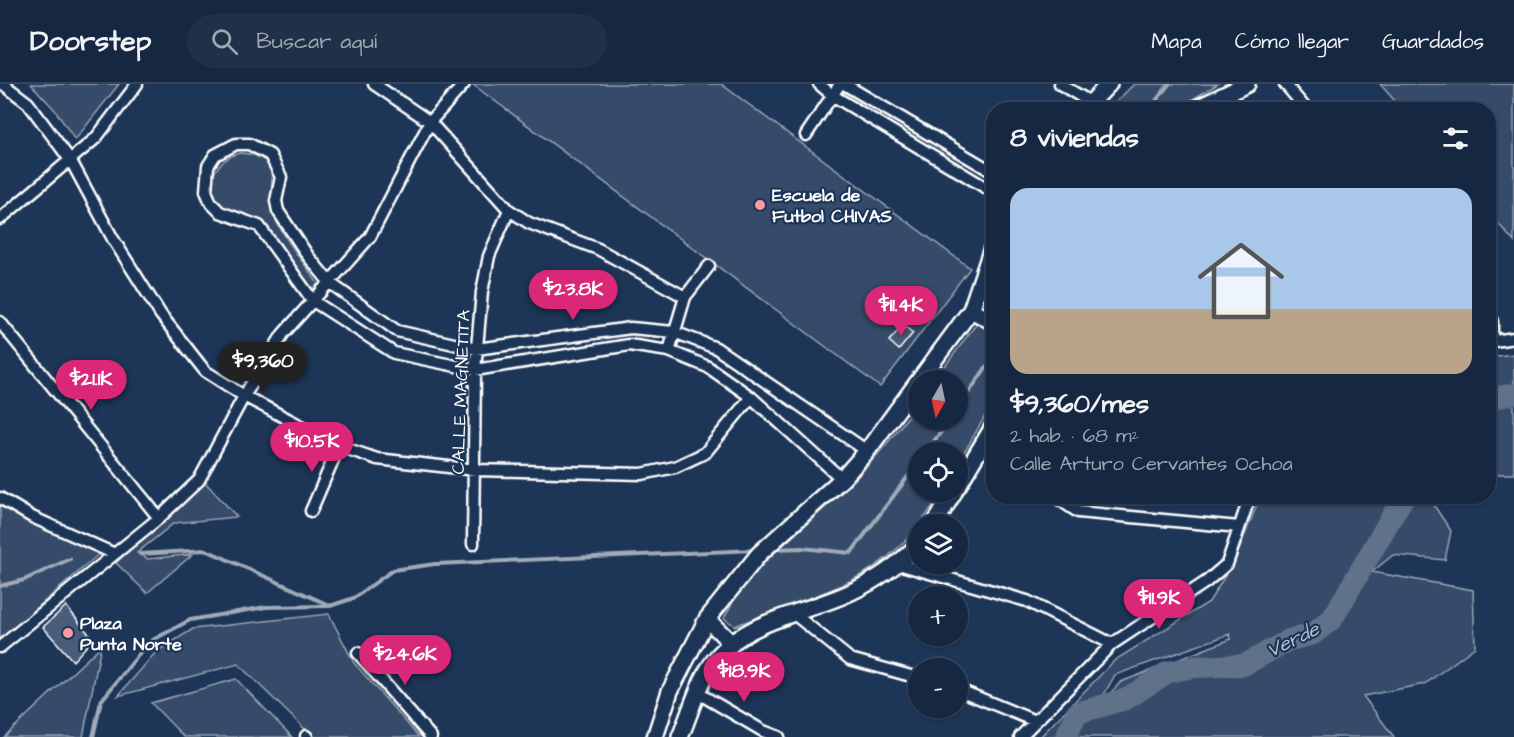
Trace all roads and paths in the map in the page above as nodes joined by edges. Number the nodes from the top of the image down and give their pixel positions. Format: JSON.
{"nodes":[{"id":1,"x":1,"y":84,"type":"edge"},
{"id":2,"x":137,"y":84,"type":"edge"},
{"id":3,"x":374,"y":84,"type":"edge"},
{"id":4,"x":464,"y":84,"type":"edge"},
{"id":5,"x":819,"y":84,"type":"edge"},
{"id":6,"x":842,"y":84,"type":"edge"},
{"id":7,"x":1060,"y":84,"type":"edge"},
{"id":8,"x":1109,"y":84,"type":"edge"},
{"id":9,"x":1247,"y":84,"type":"edge"},
{"id":10,"x":1285,"y":84,"type":"edge"},
{"id":11,"x":832,"y":95,"type":"junction"},
{"id":12,"x":1082,"y":102,"type":"edge"},
{"id":13,"x":1091,"y":102,"type":"edge"},
{"id":14,"x":1210,"y":102,"type":"edge"},
{"id":15,"x":1300,"y":102,"type":"edge"},
{"id":16,"x":430,"y":122,"type":"junction"},
{"id":17,"x":806,"y":135,"type":"dead end"},
{"id":18,"x":71,"y":161,"type":"junction"},
{"id":19,"x":986,"y":168,"type":"edge"},
{"id":20,"x":986,"y":188,"type":"edge"},
{"id":21,"x":509,"y":210,"type":"junction"},
{"id":22,"x":0,"y":219,"type":"edge"},
{"id":23,"x":986,"y":265,"type":"edge"},
{"id":24,"x":709,"y":266,"type":"dead end"},
{"id":25,"x":330,"y":283,"type":"junction"},
{"id":26,"x":685,"y":297,"type":"junction"},
{"id":27,"x":313,"y":301,"type":"junction"},
{"id":28,"x":970,"y":310,"type":"junction"},
{"id":29,"x":986,"y":318,"type":"edge"},
{"id":30,"x":0,"y":322,"type":"edge"},
{"id":31,"x":674,"y":332,"type":"junction"},
{"id":32,"x":1514,"y":338,"type":"edge"},
{"id":33,"x":1496,"y":341,"type":"edge"},
{"id":34,"x":476,"y":349,"type":"junction"},
{"id":35,"x":669,"y":351,"type":"junction"},
{"id":36,"x":475,"y":370,"type":"junction"},
{"id":37,"x":244,"y":396,"type":"junction"},
{"id":38,"x":752,"y":397,"type":"junction"},
{"id":39,"x":986,"y":444,"type":"edge"},
{"id":40,"x":339,"y":446,"type":"junction"},
{"id":41,"x":867,"y":451,"type":"junction"},
{"id":42,"x":476,"y":470,"type":"junction"},
{"id":43,"x":968,"y":471,"type":"edge"},
{"id":44,"x":842,"y":479,"type":"junction"},
{"id":45,"x":0,"y":498,"type":"edge"},
{"id":46,"x":1066,"y":504,"type":"edge"},
{"id":47,"x":1247,"y":504,"type":"edge"},
{"id":48,"x":311,"y":511,"type":"dead end"},
{"id":49,"x":159,"y":518,"type":"junction"},
{"id":50,"x":1239,"y":527,"type":"junction"},
{"id":51,"x":473,"y":544,"type":"dead end"},
{"id":52,"x":115,"y":554,"type":"junction"},
{"id":53,"x":908,"y":554,"type":"edge"},
{"id":54,"x":898,"y":564,"type":"junction"},
{"id":55,"x":794,"y":614,"type":"junction"},
{"id":56,"x":706,"y":619,"type":"junction"},
{"id":57,"x":732,"y":644,"type":"junction"},
{"id":58,"x":1112,"y":644,"type":"junction"},
{"id":59,"x":0,"y":647,"type":"edge"},
{"id":60,"x":358,"y":653,"type":"dead end"},
{"id":61,"x":908,"y":675,"type":"edge"},
{"id":62,"x":698,"y":693,"type":"junction"},
{"id":63,"x":968,"y":694,"type":"edge"},
{"id":64,"x":1035,"y":722,"type":"junction"},
{"id":65,"x":431,"y":737,"type":"edge"},
{"id":66,"x":655,"y":737,"type":"edge"},
{"id":67,"x":680,"y":737,"type":"edge"},
{"id":68,"x":779,"y":737,"type":"edge"},
{"id":69,"x":1020,"y":737,"type":"edge"}],
"edges":[{"from":1,"to":18,"type":"street"},
{"from":2,"to":18,"type":"street"},
{"from":3,"to":16,"type":"street"},
{"from":4,"to":16,"type":"street"},
{"from":5,"to":11,"type":"street"},
{"from":6,"to":11,"type":"street"},
{"from":6,"to":19,"type":"street"},
{"from":7,"to":12,"type":"street"},
{"from":8,"to":13,"type":"street"},
{"from":9,"to":14,"type":"street"},
{"from":10,"to":15,"type":"street"},
{"from":11,"to":17,"type":"street"},
{"from":11,"to":20,"type":"street"},
{"from":16,"to":21,"type":"street"},
{"from":16,"to":25,"type":"street"},
{"from":18,"to":22,"type":"street"},
{"from":18,"to":37,"type":"street"},
{"from":21,"to":26,"type":"street"},
{"from":21,"to":34,"type":"street","name":"CALLE MAGNETITA"},
{"from":23,"to":28,"type":"street"},
{"from":24,"to":26,"type":"street"},
{"from":25,"to":27,"type":"street"},
{"from":25,"to":27,"type":"street"},
{"from":25,"to":34,"type":"street"},
{"from":26,"to":31,"type":"street"},
{"from":27,"to":36,"type":"street"},
{"from":27,"to":37,"type":"street"},
{"from":28,"to":29,"type":"street"},
{"from":28,"to":41,"type":"street"},
{"from":30,"to":49,"type":"street"},
{"from":31,"to":34,"type":"street"},
{"from":31,"to":35,"type":"street"},
{"from":31,"to":41,"type":"street"},
{"from":32,"to":33,"type":"street"},
{"from":34,"to":36,"type":"street","name":"CALLE MAGNETITA"},
{"from":35,"to":36,"type":"street"},
{"from":35,"to":38,"type":"street"},
{"from":36,"to":42,"type":"street","name":"CALLE MAGNETITA"},
{"from":37,"to":40,"type":"street"},
{"from":37,"to":49,"type":"street"},
{"from":38,"to":42,"type":"street"},
{"from":38,"to":44,"type":"street"},
{"from":39,"to":43,"type":"street"},
{"from":40,"to":42,"type":"street"},
{"from":40,"to":48,"type":"street"},
{"from":41,"to":44,"type":"street"},
{"from":42,"to":51,"type":"street","name":"CALLE MAGNETITA"},
{"from":44,"to":56,"type":"street"},
{"from":45,"to":52,"type":"street"},
{"from":46,"to":50,"type":"street"},
{"from":47,"to":50,"type":"street"},
{"from":49,"to":52,"type":"street"},
{"from":50,"to":58,"type":"street"},
{"from":52,"to":59,"type":"street"},
{"from":53,"to":54,"type":"street"},
{"from":54,"to":55,"type":"street"},
{"from":54,"to":58,"type":"street"},
{"from":55,"to":57,"type":"street"},
{"from":55,"to":61,"type":"street"},
{"from":56,"to":57,"type":"street"},
{"from":56,"to":66,"type":"street"},
{"from":57,"to":62,"type":"street"},
{"from":58,"to":64,"type":"street"},
{"from":60,"to":65,"type":"street"},
{"from":62,"to":67,"type":"street"},
{"from":62,"to":68,"type":"street"},
{"from":63,"to":64,"type":"street"},
{"from":64,"to":69,"type":"street"}]}
